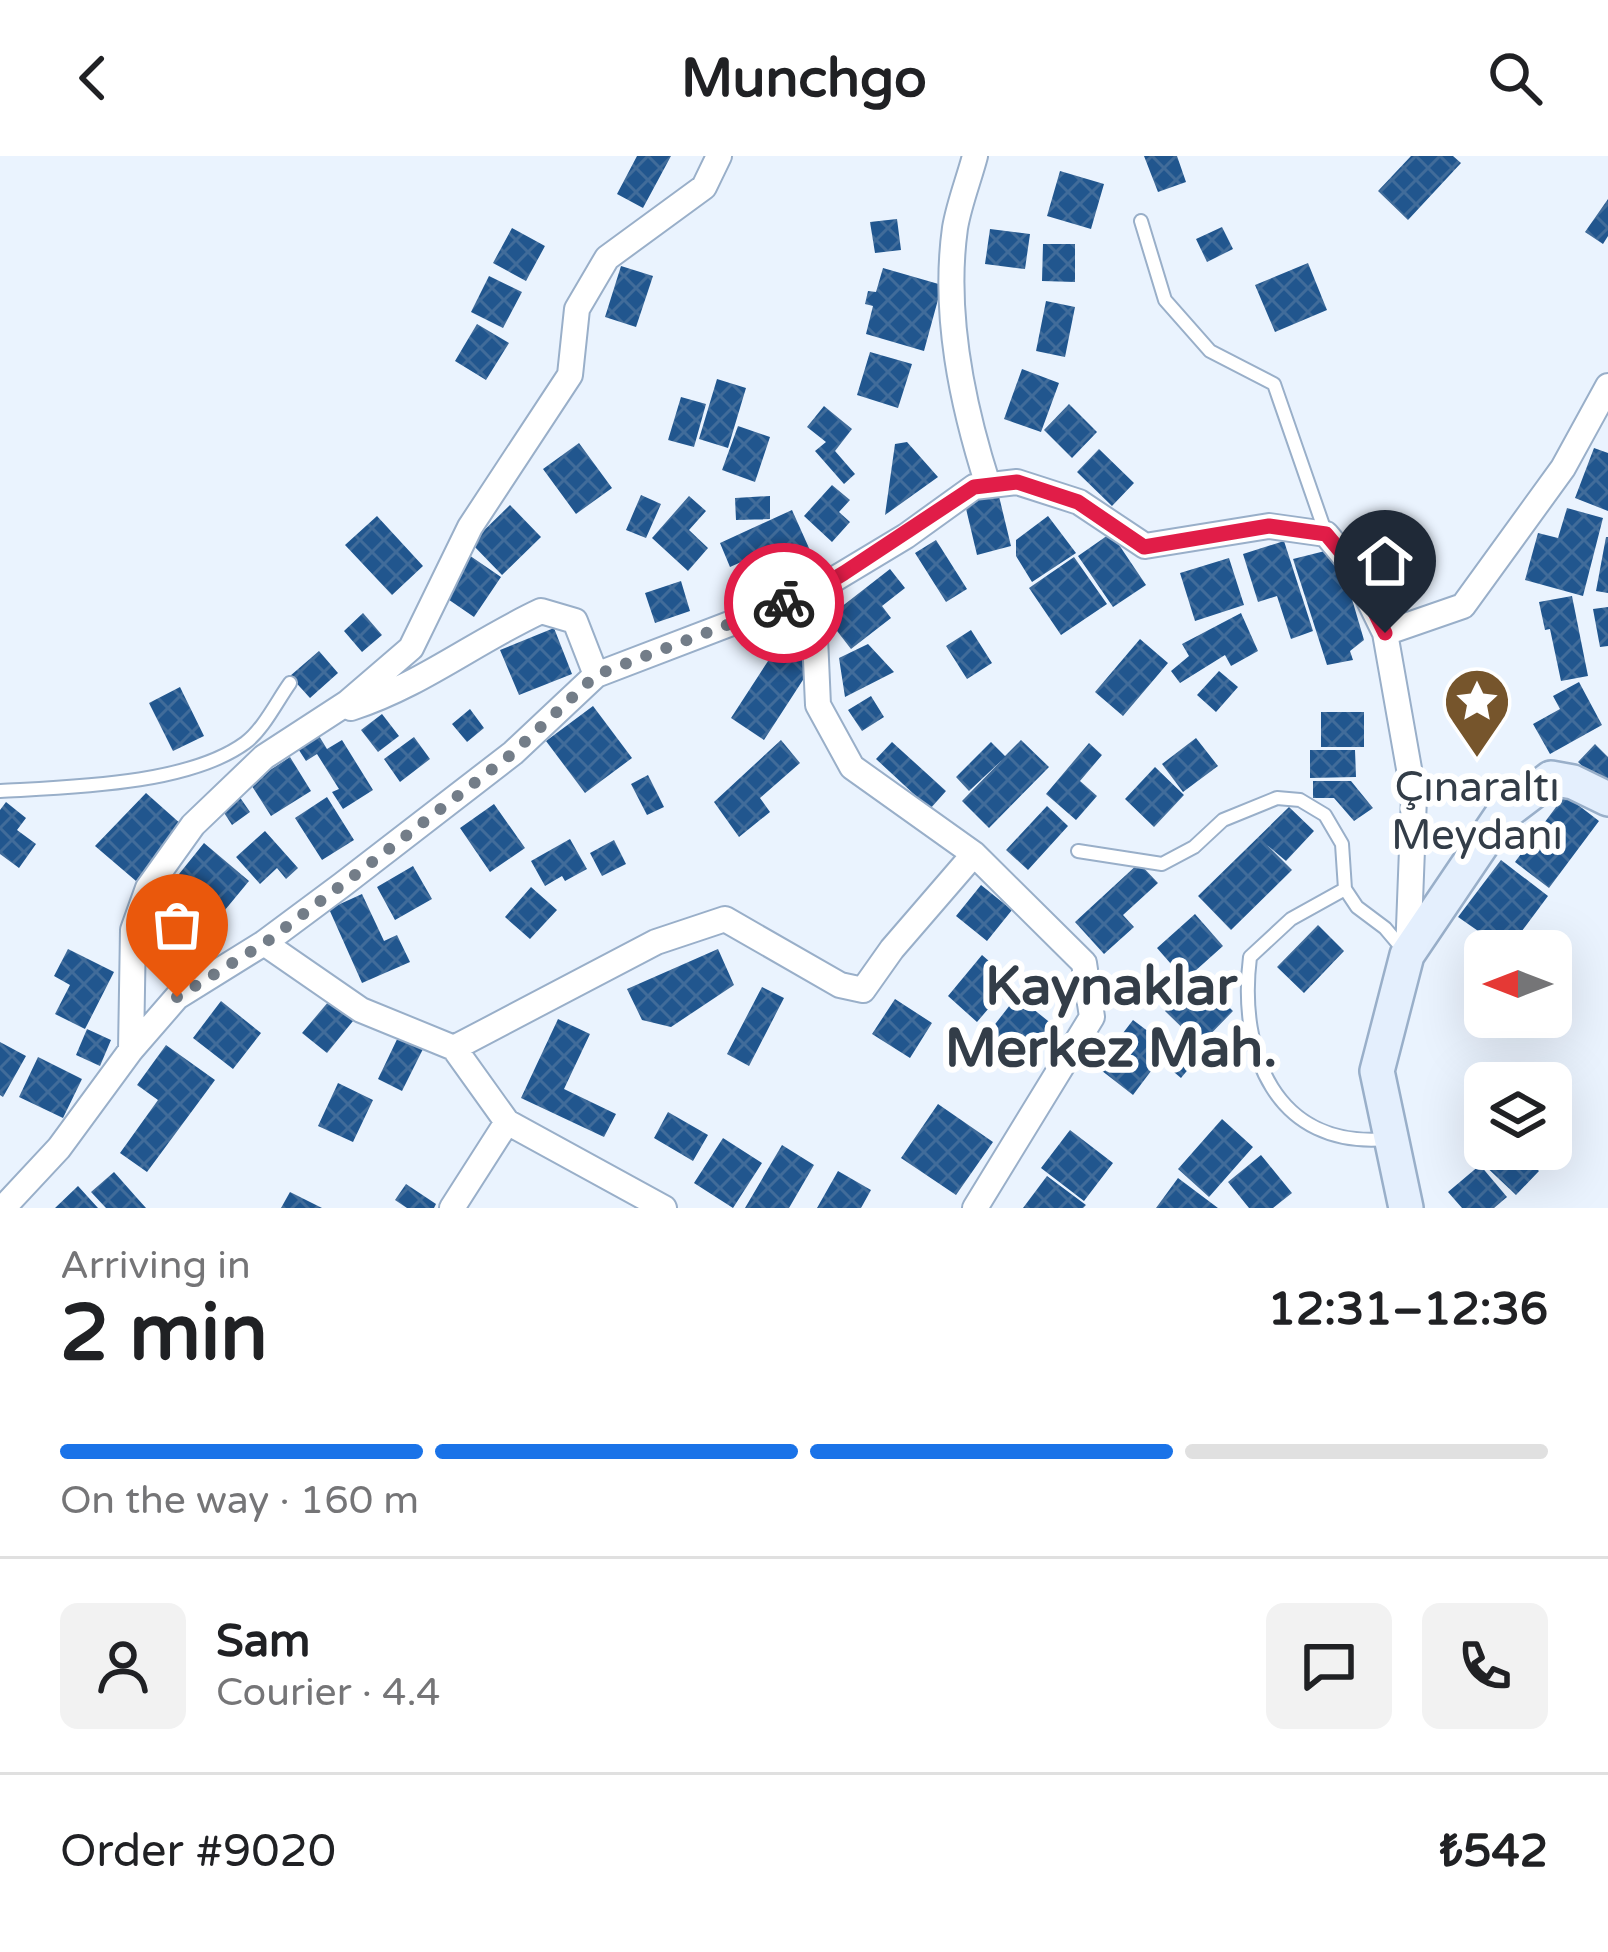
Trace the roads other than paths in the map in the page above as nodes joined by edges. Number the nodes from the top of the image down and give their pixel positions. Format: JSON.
{"nodes":[{"id":1,"x":719,"y":156,"type":"edge"},
{"id":2,"x":975,"y":156,"type":"edge"},
{"id":3,"x":1141,"y":221,"type":"dead end"},
{"id":4,"x":1608,"y":386,"type":"edge"},
{"id":5,"x":988,"y":485,"type":"junction"},
{"id":6,"x":1326,"y":534,"type":"junction"},
{"id":7,"x":813,"y":592,"type":"junction"},
{"id":8,"x":1385,"y":633,"type":"junction"},
{"id":9,"x":596,"y":675,"type":"junction"},
{"id":10,"x":290,"y":683,"type":"dead end"},
{"id":11,"x":326,"y":717,"type":"junction"},
{"id":12,"x":256,"y":749,"type":"junction"},
{"id":13,"x":0,"y":791,"type":"edge"},
{"id":14,"x":1608,"y":799,"type":"edge"},
{"id":15,"x":1078,"y":851,"type":"dead end"},
{"id":16,"x":974,"y":854,"type":"junction"},
{"id":17,"x":1345,"y":889,"type":"junction"},
{"id":18,"x":265,"y":943,"type":"junction"},
{"id":19,"x":1408,"y":955,"type":"junction"},
{"id":20,"x":454,"y":1048,"type":"junction"},
{"id":21,"x":131,"y":1049,"type":"junction"},
{"id":22,"x":507,"y":1122,"type":"junction"},
{"id":23,"x":1392,"y":1138,"type":"junction"},
{"id":24,"x":11,"y":1203,"type":"edge"},
{"id":25,"x":452,"y":1208,"type":"edge"},
{"id":26,"x":664,"y":1208,"type":"edge"},
{"id":27,"x":975,"y":1208,"type":"edge"},
{"id":28,"x":1406,"y":1208,"type":"edge"}],
"edges":[{"from":1,"to":11,"type":"street"},
{"from":2,"to":5,"type":"street"},
{"from":3,"to":6,"type":"lane"},
{"from":4,"to":8,"type":"street"},
{"from":5,"to":6,"type":"street"},
{"from":5,"to":7,"type":"street"},
{"from":6,"to":8,"type":"street"},
{"from":7,"to":9,"type":"street"},
{"from":7,"to":16,"type":"street"},
{"from":8,"to":19,"type":"street"},
{"from":9,"to":11,"type":"street"},
{"from":9,"to":18,"type":"street"},
{"from":10,"to":12,"type":"lane"},
{"from":11,"to":12,"type":"street"},
{"from":12,"to":13,"type":"lane"},
{"from":12,"to":21,"type":"street"},
{"from":14,"to":19,"type":"street"},
{"from":15,"to":17,"type":"lane"},
{"from":16,"to":20,"type":"street"},
{"from":16,"to":27,"type":"street"},
{"from":17,"to":19,"type":"lane"},
{"from":17,"to":23,"type":"lane"},
{"from":18,"to":20,"type":"street"},
{"from":18,"to":21,"type":"street"},
{"from":19,"to":23,"type":"street"},
{"from":20,"to":22,"type":"street"},
{"from":21,"to":24,"type":"street"},
{"from":22,"to":25,"type":"street"},
{"from":22,"to":26,"type":"street"},
{"from":23,"to":28,"type":"street"}]}
